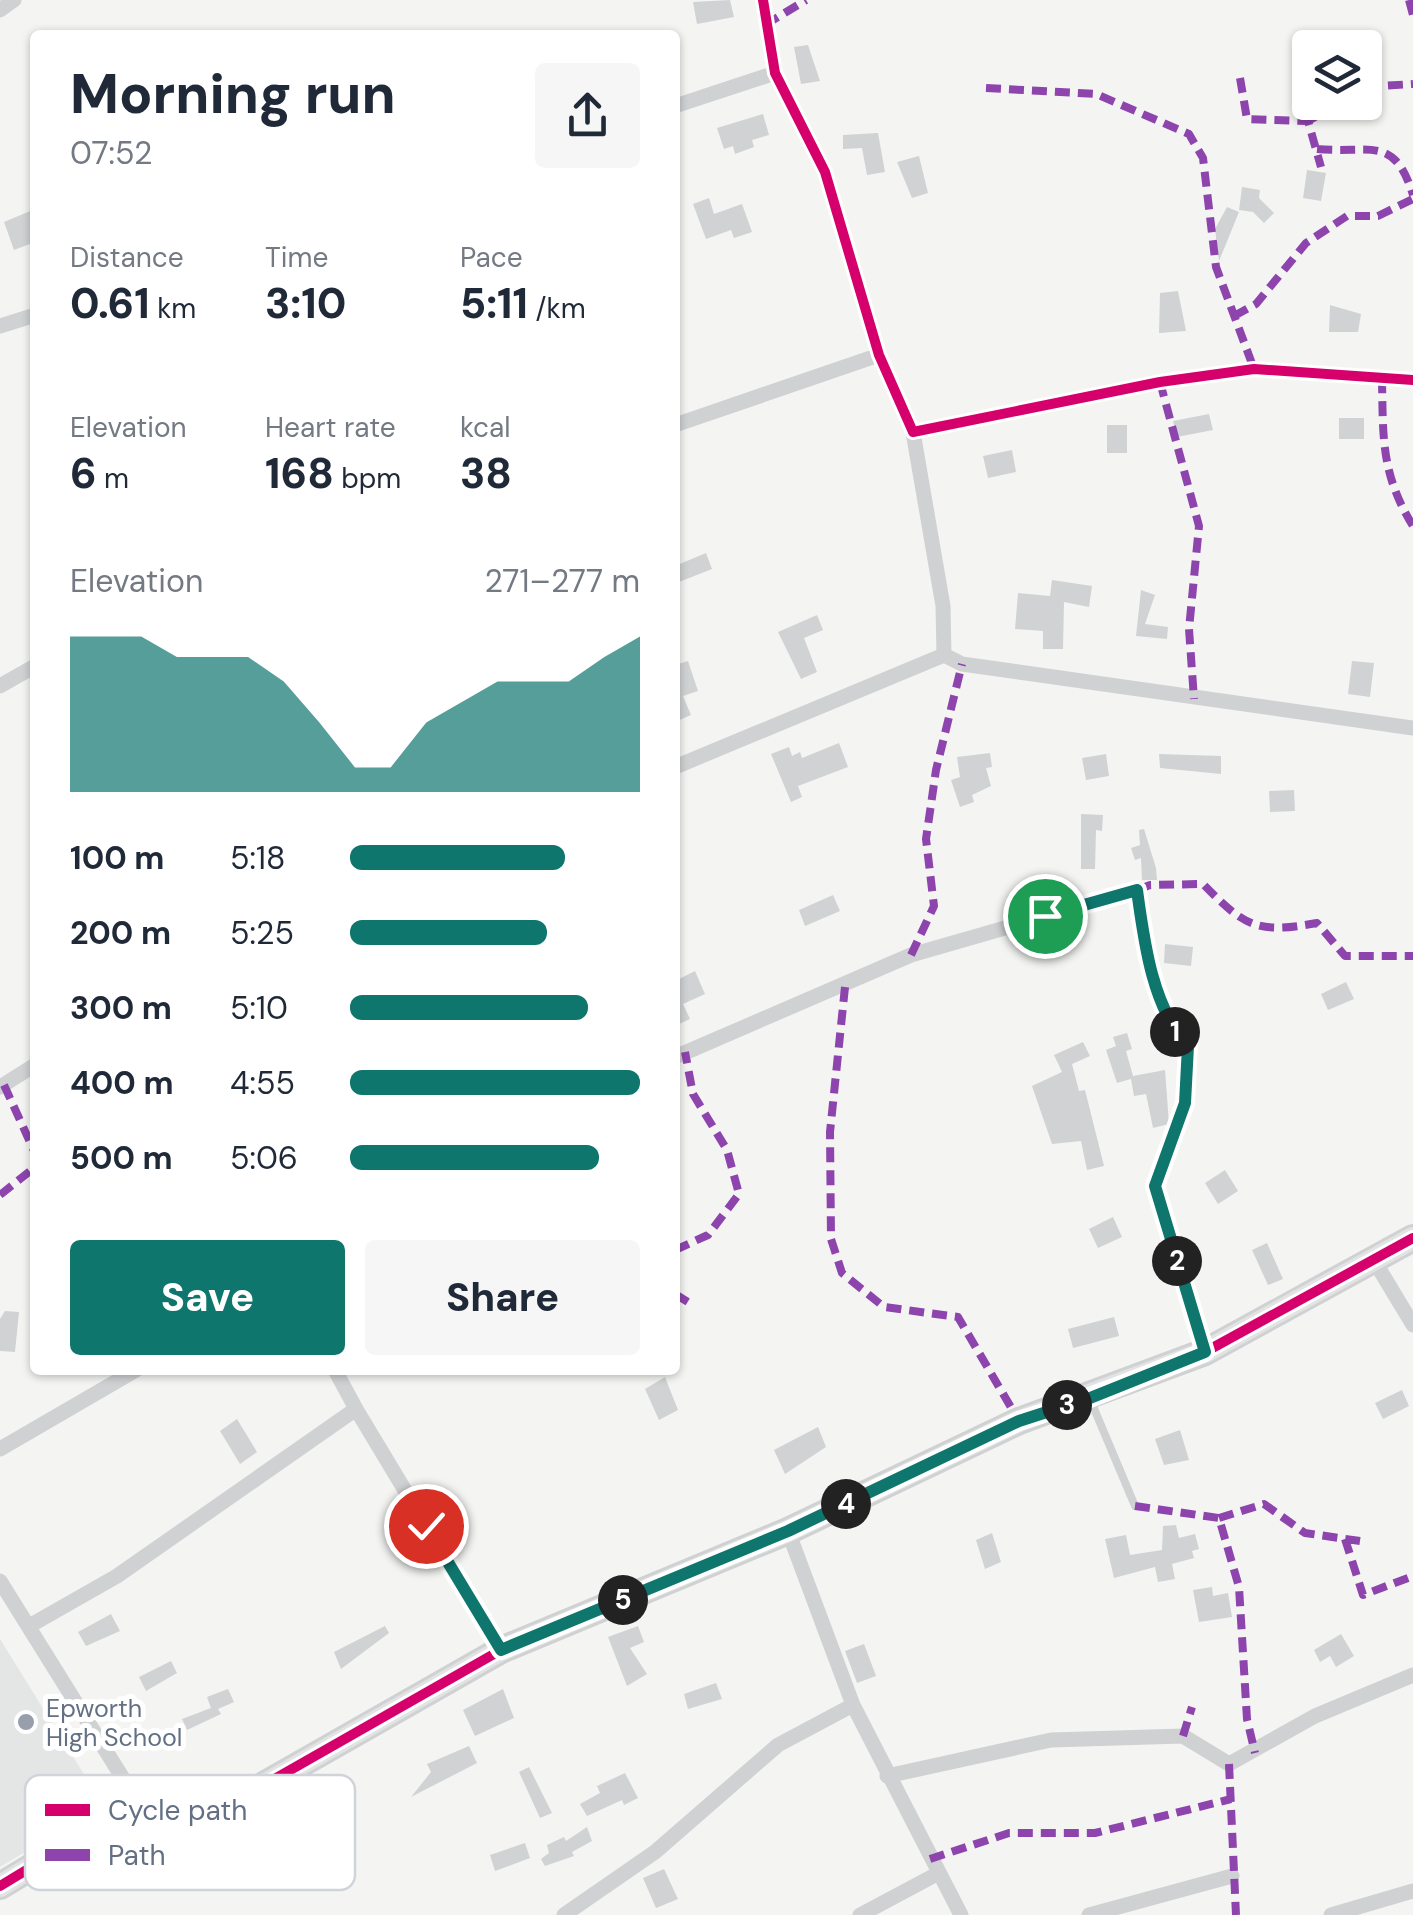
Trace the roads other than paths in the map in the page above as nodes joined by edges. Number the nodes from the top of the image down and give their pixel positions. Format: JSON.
{"nodes":[{"id":1,"x":14,"y":0,"type":"edge"},
{"id":2,"x":763,"y":0,"type":"edge"},
{"id":3,"x":0,"y":10,"type":"edge"},
{"id":4,"x":775,"y":73,"type":"junction"},
{"id":5,"x":680,"y":104,"type":"edge"},
{"id":6,"x":30,"y":316,"type":"edge"},
{"id":7,"x":0,"y":326,"type":"edge"},
{"id":8,"x":879,"y":355,"type":"junction"},
{"id":9,"x":1413,"y":380,"type":"edge"},
{"id":10,"x":680,"y":423,"type":"edge"},
{"id":11,"x":913,"y":432,"type":"junction"},
{"id":12,"x":944,"y":654,"type":"junction"},
{"id":13,"x":30,"y":669,"type":"edge"},
{"id":14,"x":0,"y":686,"type":"edge"},
{"id":15,"x":1413,"y":728,"type":"edge"},
{"id":16,"x":680,"y":766,"type":"edge"},
{"id":17,"x":1137,"y":890,"type":"joint"},
{"id":18,"x":680,"y":1055,"type":"edge"},
{"id":19,"x":30,"y":1068,"type":"edge"},
{"id":20,"x":0,"y":1087,"type":"edge"},
{"id":21,"x":1413,"y":1238,"type":"edge"},
{"id":22,"x":1375,"y":1262,"type":"junction"},
{"id":23,"x":1413,"y":1325,"type":"edge"},
{"id":24,"x":1205,"y":1352,"type":"junction"},
{"id":25,"x":127,"y":1375,"type":"edge"},
{"id":26,"x":337,"y":1375,"type":"edge"},
{"id":27,"x":1090,"y":1398,"type":"junction"},
{"id":28,"x":356,"y":1409,"type":"junction"},
{"id":29,"x":0,"y":1449,"type":"edge"},
{"id":30,"x":1135,"y":1506,"type":"dead end"},
{"id":31,"x":788,"y":1531,"type":"junction"},
{"id":32,"x":0,"y":1581,"type":"edge"},
{"id":33,"x":31,"y":1625,"type":"junction"},
{"id":34,"x":501,"y":1650,"type":"junction"},
{"id":35,"x":1413,"y":1675,"type":"edge"},
{"id":36,"x":853,"y":1705,"type":"junction"},
{"id":37,"x":121,"y":1775,"type":"edge"},
{"id":38,"x":281,"y":1775,"type":"edge"},
{"id":39,"x":887,"y":1776,"type":"junction"},
{"id":40,"x":25,"y":1871,"type":"edge"},
{"id":41,"x":937,"y":1874,"type":"junction"},
{"id":42,"x":1232,"y":1876,"type":"dead end"},
{"id":43,"x":0,"y":1886,"type":"edge"},
{"id":44,"x":1413,"y":1890,"type":"edge"},
{"id":45,"x":564,"y":1915,"type":"edge"},
{"id":46,"x":860,"y":1915,"type":"edge"},
{"id":47,"x":961,"y":1915,"type":"edge"},
{"id":48,"x":1089,"y":1915,"type":"edge"},
{"id":49,"x":1332,"y":1915,"type":"edge"}],
"edges":[{"from":1,"to":3,"type":"street"},
{"from":2,"to":4,"type":"street"},
{"from":4,"to":5,"type":"street"},
{"from":4,"to":8,"type":"street"},
{"from":6,"to":7,"type":"street"},
{"from":8,"to":10,"type":"street"},
{"from":8,"to":11,"type":"street"},
{"from":9,"to":11,"type":"street"},
{"from":11,"to":12,"type":"street"},
{"from":12,"to":15,"type":"street"},
{"from":12,"to":16,"type":"street"},
{"from":13,"to":14,"type":"street"},
{"from":17,"to":18,"type":"street"},
{"from":17,"to":24,"type":"lane"},
{"from":19,"to":20,"type":"street"},
{"from":21,"to":22,"type":"street"},
{"from":22,"to":23,"type":"street"},
{"from":22,"to":24,"type":"street"},
{"from":24,"to":27,"type":"street"},
{"from":25,"to":29,"type":"street"},
{"from":26,"to":28,"type":"street"},
{"from":27,"to":30,"type":"lane"},
{"from":27,"to":31,"type":"street"},
{"from":28,"to":33,"type":"street"},
{"from":28,"to":34,"type":"street"},
{"from":31,"to":34,"type":"street"},
{"from":31,"to":36,"type":"street"},
{"from":32,"to":33,"type":"street"},
{"from":33,"to":37,"type":"street"},
{"from":34,"to":38,"type":"street"},
{"from":35,"to":39,"type":"street"},
{"from":36,"to":39,"type":"street"},
{"from":36,"to":45,"type":"street"},
{"from":39,"to":41,"type":"street"},
{"from":40,"to":43,"type":"street"},
{"from":41,"to":46,"type":"street"},
{"from":41,"to":47,"type":"street"},
{"from":42,"to":48,"type":"street"},
{"from":44,"to":49,"type":"street"}]}
